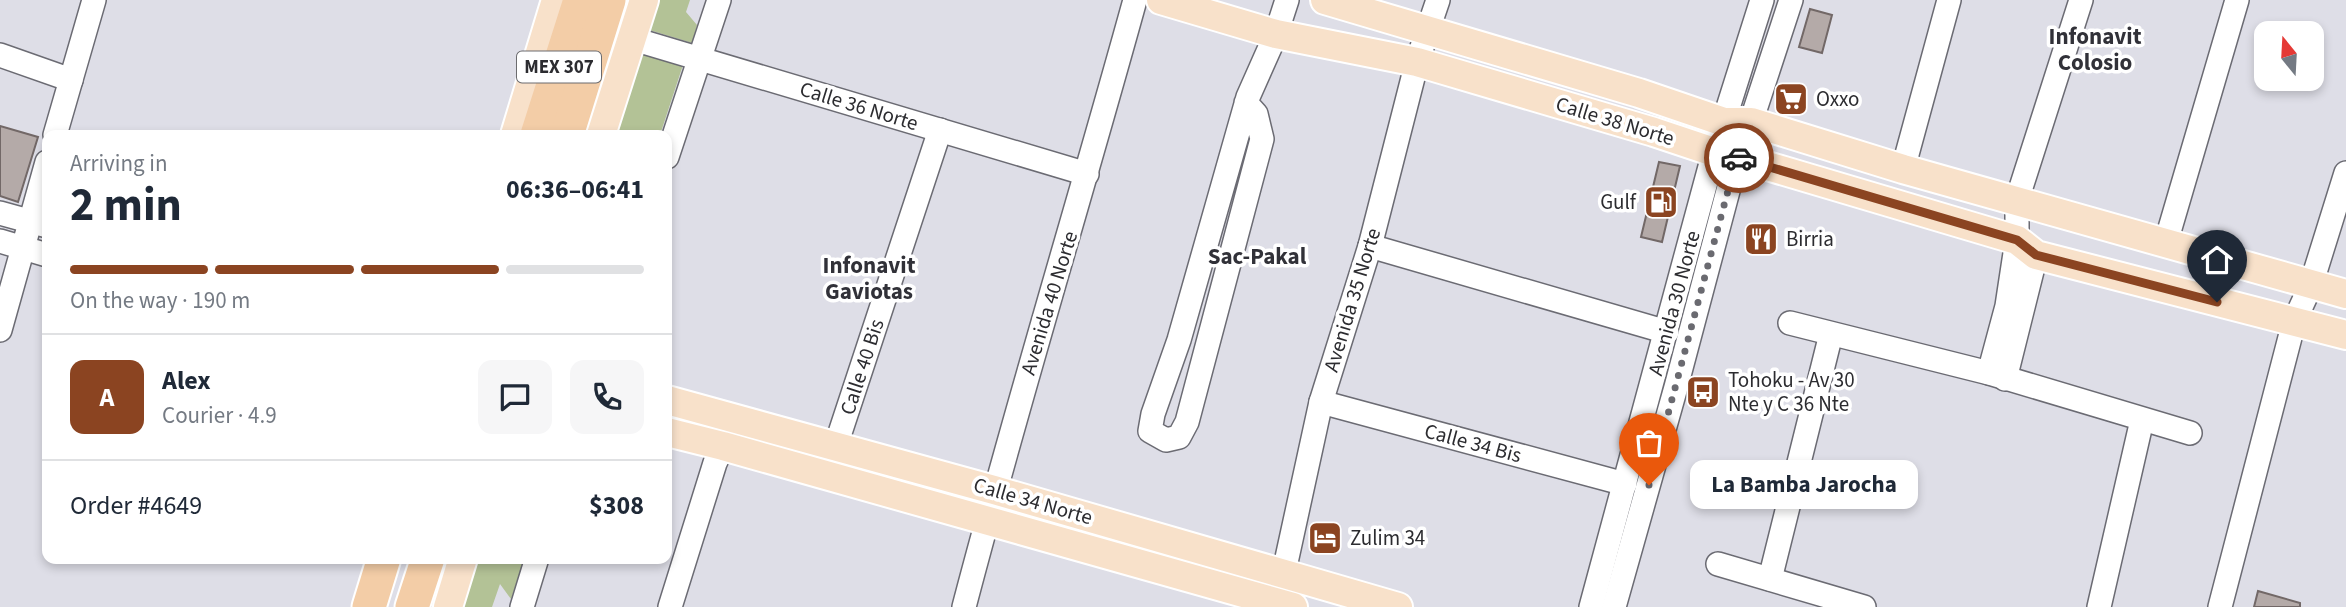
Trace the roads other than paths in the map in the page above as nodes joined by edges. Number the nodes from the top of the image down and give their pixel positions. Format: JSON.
{"nodes":[{"id":1,"x":94,"y":0,"type":"edge"},
{"id":2,"x":556,"y":0,"type":"edge"},
{"id":3,"x":580,"y":0,"type":"edge"},
{"id":4,"x":609,"y":0,"type":"edge"},
{"id":5,"x":644,"y":0,"type":"edge"},
{"id":6,"x":719,"y":0,"type":"edge"},
{"id":7,"x":1135,"y":0,"type":"edge"},
{"id":8,"x":1161,"y":0,"type":"edge"},
{"id":9,"x":1287,"y":0,"type":"edge"},
{"id":10,"x":1325,"y":0,"type":"edge"},
{"id":11,"x":1437,"y":0,"type":"edge"},
{"id":12,"x":1762,"y":0,"type":"edge"},
{"id":13,"x":1791,"y":0,"type":"edge"},
{"id":14,"x":1949,"y":0,"type":"edge"},
{"id":15,"x":2081,"y":0,"type":"edge"},
{"id":16,"x":2236,"y":0,"type":"edge"},
{"id":17,"x":1426,"y":31,"type":"junction"},
{"id":18,"x":1276,"y":34,"type":"junction"},
{"id":19,"x":630,"y":38,"type":"junction"},
{"id":20,"x":0,"y":55,"type":"edge"},
{"id":21,"x":701,"y":59,"type":"junction"},
{"id":22,"x":1417,"y":62,"type":"junction"},
{"id":23,"x":71,"y":80,"type":"junction"},
{"id":24,"x":1246,"y":103,"type":"junction"},
{"id":25,"x":1737,"y":122,"type":"junction"},
{"id":26,"x":56,"y":130,"type":"edge"},
{"id":27,"x":517,"y":130,"type":"edge"},
{"id":28,"x":539,"y":130,"type":"edge"},
{"id":29,"x":569,"y":130,"type":"edge"},
{"id":30,"x":602,"y":130,"type":"edge"},
{"id":31,"x":940,"y":130,"type":"junction"},
{"id":32,"x":672,"y":143,"type":"edge"},
{"id":33,"x":1725,"y":155,"type":"junction"},
{"id":34,"x":1903,"y":169,"type":"junction"},
{"id":35,"x":2346,"y":173,"type":"edge"},
{"id":36,"x":1087,"y":174,"type":"junction"},
{"id":37,"x":42,"y":196,"type":"edge"},
{"id":38,"x":2017,"y":200,"type":"junction"},
{"id":39,"x":0,"y":214,"type":"edge"},
{"id":40,"x":38,"y":224,"type":"edge"},
{"id":41,"x":0,"y":241,"type":"edge"},
{"id":42,"x":2166,"y":242,"type":"junction"},
{"id":43,"x":1370,"y":246,"type":"junction"},
{"id":44,"x":2027,"y":247,"type":"junction"},
{"id":45,"x":23,"y":248,"type":"junction"},
{"id":46,"x":42,"y":254,"type":"edge"},
{"id":47,"x":2311,"y":285,"type":"junction"},
{"id":48,"x":2346,"y":294,"type":"edge"},
{"id":49,"x":2294,"y":322,"type":"junction"},
{"id":50,"x":1790,"y":323,"type":"dead end"},
{"id":51,"x":0,"y":330,"type":"edge"},
{"id":52,"x":1667,"y":332,"type":"junction"},
{"id":53,"x":1831,"y":334,"type":"junction"},
{"id":54,"x":2346,"y":335,"type":"edge"},
{"id":55,"x":1997,"y":376,"type":"junction"},
{"id":56,"x":672,"y":401,"type":"edge"},
{"id":57,"x":1321,"y":401,"type":"junction"},
{"id":58,"x":735,"y":420,"type":"junction"},
{"id":59,"x":2142,"y":420,"type":"junction"},
{"id":60,"x":672,"y":433,"type":"edge"},
{"id":61,"x":2190,"y":433,"type":"dead end"},
{"id":62,"x":836,"y":445,"type":"junction"},
{"id":63,"x":723,"y":446,"type":"junction"},
{"id":64,"x":1625,"y":484,"type":"junction"},
{"id":65,"x":994,"y":490,"type":"junction"},
{"id":66,"x":986,"y":520,"type":"junction"},
{"id":67,"x":370,"y":564,"type":"edge"},
{"id":68,"x":382,"y":564,"type":"edge"},
{"id":69,"x":402,"y":564,"type":"edge"},
{"id":70,"x":535,"y":564,"type":"edge"},
{"id":71,"x":1718,"y":564,"type":"dead end"},
{"id":72,"x":1284,"y":575,"type":"junction"},
{"id":73,"x":443,"y":578,"type":"edge"},
{"id":74,"x":1770,"y":579,"type":"junction"},
{"id":75,"x":1282,"y":606,"type":"edge"},
{"id":76,"x":355,"y":607,"type":"edge"},
{"id":77,"x":369,"y":607,"type":"edge"},
{"id":78,"x":389,"y":607,"type":"edge"},
{"id":79,"x":412,"y":607,"type":"edge"},
{"id":80,"x":522,"y":607,"type":"edge"},
{"id":81,"x":670,"y":607,"type":"edge"},
{"id":82,"x":964,"y":607,"type":"edge"},
{"id":83,"x":1398,"y":607,"type":"edge"},
{"id":84,"x":1591,"y":607,"type":"edge"},
{"id":85,"x":1614,"y":607,"type":"edge"},
{"id":86,"x":1864,"y":607,"type":"edge"},
{"id":87,"x":2099,"y":607,"type":"edge"},
{"id":88,"x":2220,"y":607,"type":"edge"}],
"edges":[{"from":1,"to":23,"type":"street"},
{"from":2,"to":27,"type":"main road"},
{"from":3,"to":28,"type":"highway","number":"MEX 307"},
{"from":4,"to":29,"type":"highway","number":"MEX 307"},
{"from":5,"to":19,"type":"main road"},
{"from":6,"to":21,"type":"street"},
{"from":7,"to":36,"type":"street","name":"Avenida 40 Norte"},
{"from":8,"to":18,"type":"main road","name":"Calle 38 Norte"},
{"from":9,"to":18,"type":"street"},
{"from":10,"to":17,"type":"main road","name":"Calle 38 Norte"},
{"from":11,"to":17,"type":"street","name":"Avenida 35 Norte"},
{"from":12,"to":25,"type":"street","name":"Avenida 30 Norte"},
{"from":13,"to":25,"type":"street","name":"Avenida 30 Norte"},
{"from":14,"to":34,"type":"street"},
{"from":15,"to":38,"type":"street"},
{"from":16,"to":42,"type":"street"},
{"from":17,"to":22,"type":"street","name":"Avenida 35 Norte"},
{"from":17,"to":25,"type":"main road","name":"Calle 38 Norte"},
{"from":18,"to":22,"type":"main road","name":"Calle 38 Norte"},
{"from":18,"to":24,"type":"street"},
{"from":19,"to":21,"type":"street","name":"Calle 36 Norte"},
{"from":19,"to":30,"type":"main road"},
{"from":20,"to":23,"type":"street"},
{"from":21,"to":31,"type":"street","name":"Calle 36 Norte"},
{"from":21,"to":32,"type":"street"},
{"from":22,"to":33,"type":"main road","name":"Calle 38 Norte"},
{"from":22,"to":43,"type":"street","name":"Avenida 35 Norte"},
{"from":23,"to":26,"type":"street"},
{"from":24,"to":24,"type":"street"},
{"from":25,"to":33,"type":"street","name":"Avenida 30 Norte"},
{"from":25,"to":34,"type":"main road","name":"Calle 38 Norte"},
{"from":31,"to":36,"type":"street","name":"Calle 36 Norte"},
{"from":31,"to":62,"type":"street","name":"Calle 40 Bis"},
{"from":33,"to":44,"type":"main road","name":"Calle 38 Norte"},
{"from":33,"to":52,"type":"street","name":"Avenida 30 Norte"},
{"from":33,"to":85,"type":"street","name":"Avenida 30 Norte"},
{"from":34,"to":38,"type":"main road","name":"Calle 38 Norte"},
{"from":35,"to":47,"type":"street"},
{"from":36,"to":65,"type":"street","name":"Avenida 40 Norte"},
{"from":37,"to":40,"type":"street"},
{"from":38,"to":42,"type":"main road","name":"Calle 38 Norte"},
{"from":38,"to":44,"type":"street"},
{"from":39,"to":40,"type":"street"},
{"from":40,"to":45,"type":"street"},
{"from":41,"to":45,"type":"street"},
{"from":42,"to":47,"type":"main road","name":"Calle 38 Norte"},
{"from":43,"to":52,"type":"street"},
{"from":43,"to":57,"type":"street","name":"Avenida 35 Norte"},
{"from":44,"to":49,"type":"main road","name":"Calle 38 Norte"},
{"from":44,"to":55,"type":"street"},
{"from":45,"to":46,"type":"street"},
{"from":45,"to":51,"type":"street"},
{"from":47,"to":48,"type":"main road","name":"Calle 38 Norte"},
{"from":47,"to":49,"type":"street"},
{"from":49,"to":54,"type":"main road","name":"Calle 38 Norte"},
{"from":49,"to":88,"type":"street"},
{"from":50,"to":53,"type":"street"},
{"from":52,"to":64,"type":"street","name":"Avenida 30 Norte"},
{"from":53,"to":55,"type":"street"},
{"from":53,"to":74,"type":"street"},
{"from":55,"to":59,"type":"street"},
{"from":56,"to":58,"type":"main road","name":"Calle 34 Norte"},
{"from":57,"to":64,"type":"street","name":"Calle 34 Bis"},
{"from":57,"to":72,"type":"street","name":"Avenida 35 Norte"},
{"from":58,"to":62,"type":"main road","name":"Calle 34 Norte"},
{"from":58,"to":63,"type":"street"},
{"from":59,"to":61,"type":"street"},
{"from":59,"to":87,"type":"street"},
{"from":60,"to":63,"type":"main road","name":"Calle 34 Norte"},
{"from":62,"to":65,"type":"main road","name":"Calle 34 Norte"},
{"from":63,"to":66,"type":"main road","name":"Calle 34 Norte"},
{"from":63,"to":81,"type":"street"},
{"from":64,"to":84,"type":"street","name":"Avenida 30 Norte"},
{"from":65,"to":66,"type":"street","name":"Avenida 40 Norte"},
{"from":65,"to":72,"type":"main road","name":"Calle 34 Norte"},
{"from":66,"to":75,"type":"main road","name":"Calle 34 Norte"},
{"from":66,"to":82,"type":"street","name":"Avenida 40 Norte"},
{"from":67,"to":76,"type":"main road"},
{"from":68,"to":77,"type":"highway"},
{"from":69,"to":78,"type":"highway"},
{"from":70,"to":80,"type":"street"},
{"from":71,"to":74,"type":"street"},
{"from":72,"to":75,"type":"street","name":"Avenida 35 Norte"},
{"from":72,"to":83,"type":"main road","name":"Calle 34 Norte"},
{"from":73,"to":79,"type":"highway"},
{"from":74,"to":86,"type":"street"}]}
